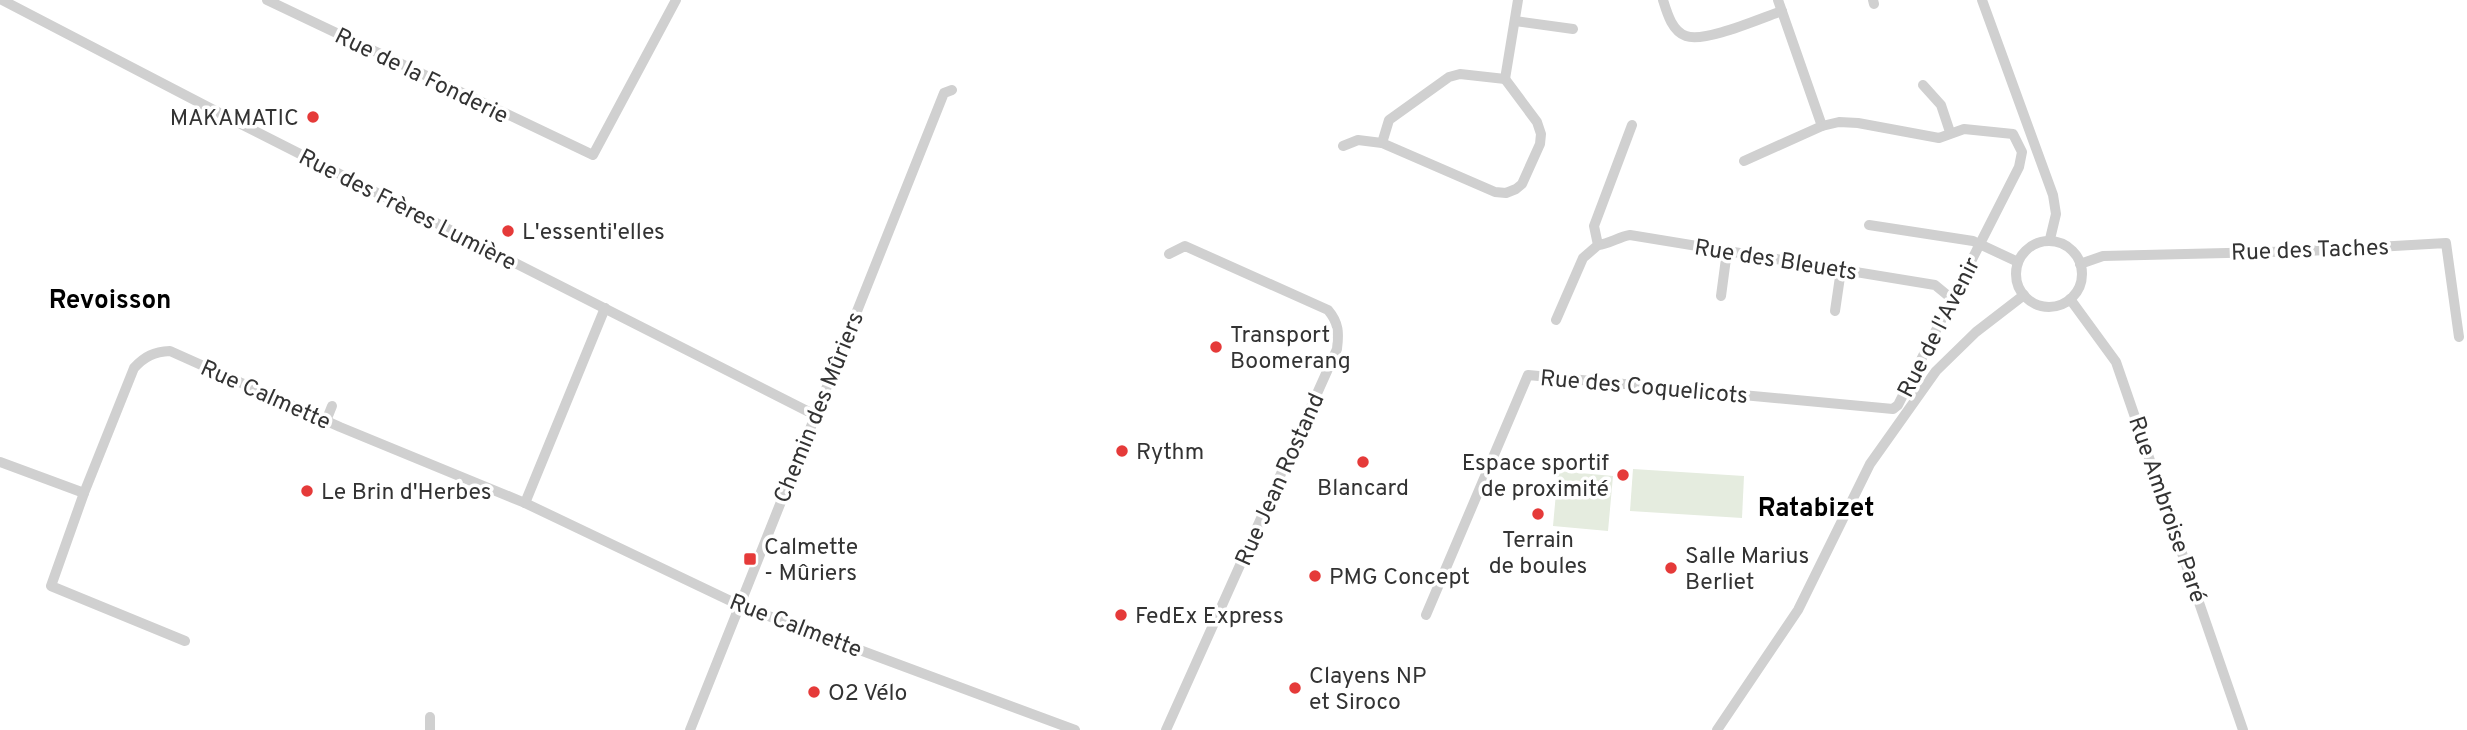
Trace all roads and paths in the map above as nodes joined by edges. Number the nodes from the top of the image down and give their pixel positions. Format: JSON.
{"nodes":[{"id":1,"x":2,"y":0,"type":"edge"},
{"id":2,"x":267,"y":0,"type":"edge"},
{"id":3,"x":676,"y":0,"type":"edge"},
{"id":4,"x":1518,"y":0,"type":"edge"},
{"id":5,"x":1663,"y":0,"type":"edge"},
{"id":6,"x":1982,"y":0,"type":"edge"},
{"id":7,"x":1780,"y":6,"type":"edge"},
{"id":8,"x":1515,"y":21,"type":"junction"},
{"id":9,"x":1573,"y":29,"type":"dead end"},
{"id":10,"x":1505,"y":79,"type":"junction"},
{"id":11,"x":1923,"y":85,"type":"dead end"},
{"id":12,"x":952,"y":90,"type":"dead end"},
{"id":13,"x":1632,"y":125,"type":"dead end"},
{"id":14,"x":1822,"y":126,"type":"junction"},
{"id":15,"x":1950,"y":132,"type":"junction"},
{"id":16,"x":1382,"y":143,"type":"junction"},
{"id":17,"x":1343,"y":146,"type":"dead end"},
{"id":18,"x":1744,"y":161,"type":"dead end"},
{"id":19,"x":1869,"y":225,"type":"dead end"},
{"id":20,"x":2050,"y":239,"type":"junction"},
{"id":21,"x":1980,"y":244,"type":"junction"},
{"id":22,"x":1598,"y":245,"type":"junction"},
{"id":23,"x":1727,"y":251,"type":"junction"},
{"id":24,"x":1169,"y":254,"type":"dead end"},
{"id":25,"x":2018,"y":262,"type":"junction"},
{"id":26,"x":2080,"y":264,"type":"junction"},
{"id":27,"x":1841,"y":270,"type":"junction"},
{"id":28,"x":2024,"y":295,"type":"junction"},
{"id":29,"x":1721,"y":296,"type":"dead end"},
{"id":30,"x":1952,"y":299,"type":"junction"},
{"id":31,"x":2070,"y":299,"type":"junction"},
{"id":32,"x":605,"y":308,"type":"junction"},
{"id":33,"x":1835,"y":311,"type":"dead end"},
{"id":34,"x":1556,"y":320,"type":"dead end"},
{"id":35,"x":2459,"y":337,"type":"dead end"},
{"id":36,"x":332,"y":406,"type":"dead end"},
{"id":37,"x":1894,"y":409,"type":"joint"},
{"id":38,"x":815,"y":415,"type":"junction"},
{"id":39,"x":326,"y":421,"type":"junction"},
{"id":40,"x":0,"y":462,"type":"edge"},
{"id":41,"x":84,"y":493,"type":"junction"},
{"id":42,"x":525,"y":503,"type":"junction"},
{"id":43,"x":739,"y":605,"type":"junction"},
{"id":44,"x":1426,"y":615,"type":"dead end"},
{"id":45,"x":185,"y":641,"type":"dead end"},
{"id":46,"x":430,"y":717,"type":"dead end"},
{"id":47,"x":430,"y":730,"type":"edge"},
{"id":48,"x":691,"y":730,"type":"edge"},
{"id":49,"x":1075,"y":730,"type":"edge"},
{"id":50,"x":1166,"y":730,"type":"edge"},
{"id":51,"x":1717,"y":730,"type":"edge"},
{"id":52,"x":2243,"y":730,"type":"edge"}],
"edges":[{"from":1,"to":32,"type":"street","name":"Rue des Frères Lumière"},
{"from":2,"to":3,"type":"street","name":"Rue de la Fonderie"},
{"from":4,"to":8,"type":"street"},
{"from":5,"to":7,"type":"street"},
{"from":6,"to":20,"type":"street"},
{"from":7,"to":14,"type":"street"},
{"from":8,"to":9,"type":"street"},
{"from":8,"to":10,"type":"street"},
{"from":10,"to":16,"type":"street"},
{"from":10,"to":16,"type":"street"},
{"from":11,"to":15,"type":"street"},
{"from":12,"to":38,"type":"street","name":"Chemin des Mûriers"},
{"from":13,"to":22,"type":"street"},
{"from":14,"to":15,"type":"street"},
{"from":14,"to":18,"type":"street"},
{"from":15,"to":21,"type":"street","name":"Rue de l'Avenir"},
{"from":16,"to":17,"type":"street"},
{"from":19,"to":21,"type":"street","name":"Rue de l'Avenir"},
{"from":20,"to":25,"type":"street"},
{"from":20,"to":26,"type":"street"},
{"from":21,"to":25,"type":"street"},
{"from":21,"to":30,"type":"street","name":"Rue de l'Avenir"},
{"from":22,"to":23,"type":"street","name":"Rue des Bleuets"},
{"from":22,"to":34,"type":"street"},
{"from":23,"to":27,"type":"street","name":"Rue des Bleuets"},
{"from":23,"to":29,"type":"street"},
{"from":24,"to":50,"type":"street","name":"Rue Jean Rostand"},
{"from":25,"to":28,"type":"street"},
{"from":26,"to":31,"type":"street"},
{"from":26,"to":35,"type":"street","name":"Rue des Taches"},
{"from":27,"to":30,"type":"street","name":"Rue des Bleuets"},
{"from":27,"to":33,"type":"street"},
{"from":28,"to":31,"type":"street"},
{"from":28,"to":51,"type":"street","name":"Rue de l'Avenir"},
{"from":30,"to":37,"type":"street","name":"Rue de l'Avenir"},
{"from":31,"to":52,"type":"street","name":"Rue Ambroise Paré"},
{"from":32,"to":38,"type":"street","name":"Rue des Frères Lumière"},
{"from":32,"to":42,"type":"street"},
{"from":36,"to":39,"type":"street"},
{"from":37,"to":44,"type":"street","name":"Rue des Coquelicots"},
{"from":38,"to":43,"type":"street","name":"Chemin des Mûriers"},
{"from":39,"to":41,"type":"street","name":"Rue Calmette"},
{"from":39,"to":42,"type":"street","name":"Rue Calmette"},
{"from":40,"to":41,"type":"street"},
{"from":41,"to":45,"type":"street","name":"Rue Calmette"},
{"from":42,"to":43,"type":"street","name":"Rue Calmette"},
{"from":43,"to":48,"type":"street","name":"Chemin des Mûriers"},
{"from":43,"to":49,"type":"street","name":"Rue Calmette"},
{"from":46,"to":47,"type":"street"}]}
